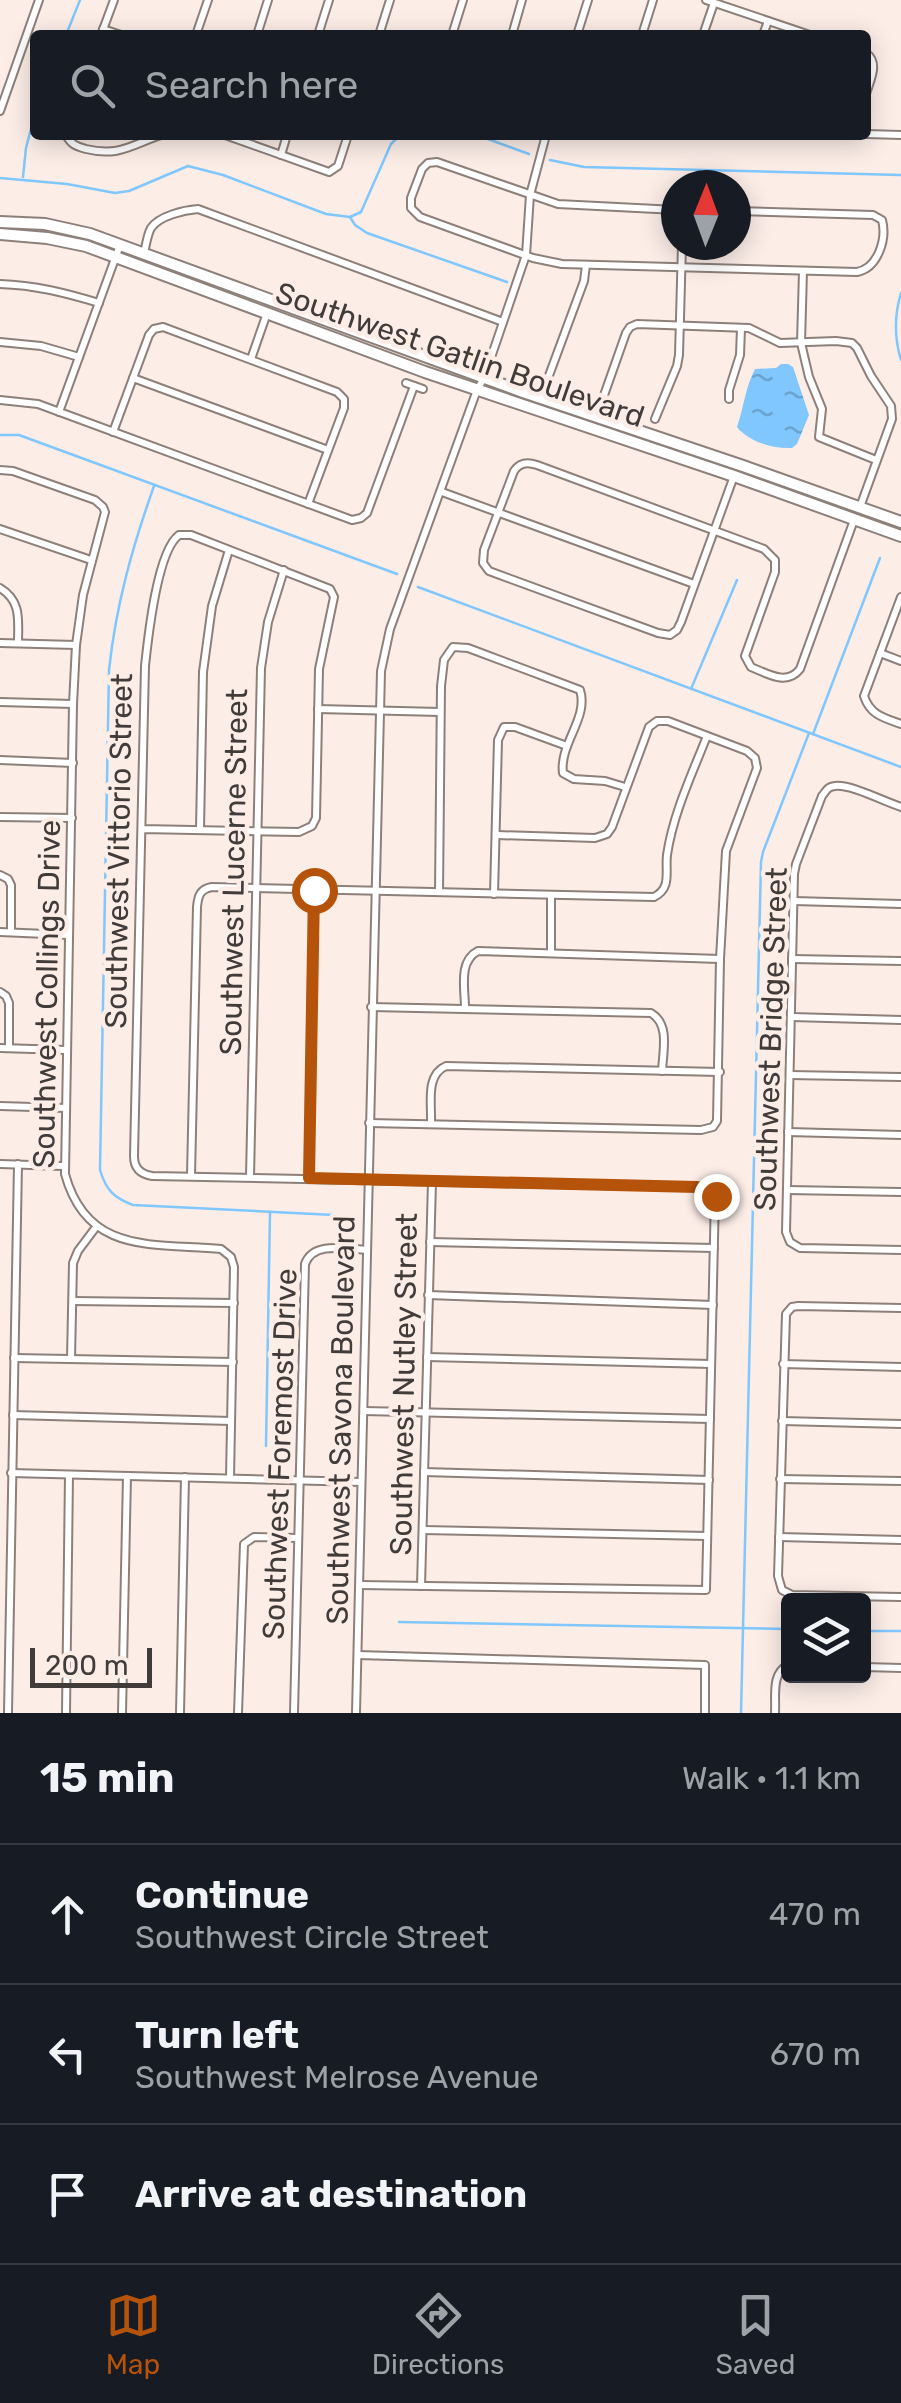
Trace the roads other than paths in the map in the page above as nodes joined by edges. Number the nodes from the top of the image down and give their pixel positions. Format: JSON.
{"nodes":[{"id":1,"x":39,"y":0,"type":"edge"},
{"id":2,"x":114,"y":0,"type":"edge"},
{"id":3,"x":208,"y":0,"type":"edge"},
{"id":4,"x":268,"y":0,"type":"edge"},
{"id":5,"x":329,"y":0,"type":"edge"},
{"id":6,"x":390,"y":0,"type":"edge"},
{"id":7,"x":463,"y":0,"type":"edge"},
{"id":8,"x":522,"y":0,"type":"edge"},
{"id":9,"x":588,"y":0,"type":"edge"},
{"id":10,"x":653,"y":0,"type":"edge"},
{"id":11,"x":710,"y":1,"type":"edge"},
{"id":12,"x":768,"y":20,"type":"junction"},
{"id":13,"x":103,"y":30,"type":"edge"},
{"id":14,"x":198,"y":30,"type":"edge"},
{"id":15,"x":259,"y":30,"type":"edge"},
{"id":16,"x":320,"y":30,"type":"edge"},
{"id":17,"x":381,"y":30,"type":"edge"},
{"id":18,"x":454,"y":30,"type":"edge"},
{"id":19,"x":513,"y":30,"type":"edge"},
{"id":20,"x":579,"y":30,"type":"edge"},
{"id":21,"x":644,"y":30,"type":"edge"},
{"id":22,"x":704,"y":30,"type":"edge"},
{"id":23,"x":765,"y":30,"type":"edge"},
{"id":24,"x":796,"y":30,"type":"edge"},
{"id":25,"x":0,"y":111,"type":"edge"},
{"id":26,"x":871,"y":134,"type":"edge"},
{"id":27,"x":901,"y":135,"type":"edge"},
{"id":28,"x":70,"y":140,"type":"edge"},
{"id":29,"x":147,"y":140,"type":"edge"},
{"id":30,"x":240,"y":140,"type":"edge"},
{"id":31,"x":285,"y":140,"type":"edge"},
{"id":32,"x":346,"y":140,"type":"edge"},
{"id":33,"x":545,"y":140,"type":"edge"},
{"id":34,"x":280,"y":155,"type":"junction"},
{"id":35,"x":530,"y":195,"type":"junction"},
{"id":36,"x":661,"y":209,"type":"edge"},
{"id":37,"x":751,"y":211,"type":"edge"},
{"id":38,"x":0,"y":222,"type":"edge"},
{"id":39,"x":0,"y":234,"type":"edge"},
{"id":40,"x":118,"y":251,"type":"junction"},
{"id":41,"x":144,"y":254,"type":"junction"},
{"id":42,"x":526,"y":255,"type":"junction"},
{"id":43,"x":681,"y":260,"type":"edge"},
{"id":44,"x":586,"y":265,"type":"junction"},
{"id":45,"x":680,"y":266,"type":"junction"},
{"id":46,"x":803,"y":271,"type":"junction"},
{"id":47,"x":0,"y":284,"type":"edge"},
{"id":48,"x":99,"y":303,"type":"junction"},
{"id":49,"x":267,"y":313,"type":"junction"},
{"id":50,"x":503,"y":322,"type":"junction"},
{"id":51,"x":680,"y":325,"type":"junction"},
{"id":52,"x":741,"y":327,"type":"junction"},
{"id":53,"x":0,"y":342,"type":"edge"},
{"id":54,"x":801,"y":343,"type":"junction"},
{"id":55,"x":79,"y":357,"type":"junction"},
{"id":56,"x":251,"y":360,"type":"junction"},
{"id":57,"x":133,"y":378,"type":"junction"},
{"id":58,"x":484,"y":378,"type":"junction"},
{"id":59,"x":414,"y":386,"type":"dead end"},
{"id":60,"x":477,"y":390,"type":"junction"},
{"id":61,"x":540,"y":398,"type":"junction"},
{"id":62,"x":603,"y":398,"type":"dead end"},
{"id":63,"x":729,"y":399,"type":"dead end"},
{"id":64,"x":0,"y":400,"type":"edge"},
{"id":65,"x":59,"y":412,"type":"junction"},
{"id":66,"x":655,"y":419,"type":"dead end"},
{"id":67,"x":113,"y":432,"type":"junction"},
{"id":68,"x":328,"y":450,"type":"junction"},
{"id":69,"x":876,"y":460,"type":"junction"},
{"id":70,"x":0,"y":470,"type":"edge"},
{"id":71,"x":734,"y":476,"type":"junction"},
{"id":72,"x":442,"y":492,"type":"junction"},
{"id":73,"x":308,"y":504,"type":"junction"},
{"id":74,"x":860,"y":507,"type":"junction"},
{"id":75,"x":498,"y":513,"type":"junction"},
{"id":76,"x":855,"y":519,"type":"junction"},
{"id":77,"x":901,"y":522,"type":"edge"},
{"id":78,"x":0,"y":529,"type":"edge"},
{"id":79,"x":715,"y":531,"type":"junction"},
{"id":80,"x":901,"y":534,"type":"edge"},
{"id":81,"x":230,"y":550,"type":"junction"},
{"id":82,"x":92,"y":560,"type":"junction"},
{"id":83,"x":284,"y":570,"type":"junction"},
{"id":84,"x":694,"y":584,"type":"junction"},
{"id":85,"x":0,"y":588,"type":"edge"},
{"id":86,"x":900,"y":600,"type":"edge"},
{"id":87,"x":0,"y":643,"type":"edge"},
{"id":88,"x":18,"y":643,"type":"junction"},
{"id":89,"x":76,"y":645,"type":"junction"},
{"id":90,"x":880,"y":654,"type":"junction"},
{"id":91,"x":901,"y":661,"type":"edge"},
{"id":92,"x":0,"y":702,"type":"edge"},
{"id":93,"x":73,"y":704,"type":"junction"},
{"id":94,"x":318,"y":709,"type":"junction"},
{"id":95,"x":379,"y":710,"type":"junction"},
{"id":96,"x":440,"y":712,"type":"junction"},
{"id":97,"x":901,"y":724,"type":"edge"},
{"id":98,"x":706,"y":736,"type":"junction"},
{"id":99,"x":567,"y":746,"type":"junction"},
{"id":100,"x":0,"y":760,"type":"edge"},
{"id":101,"x":73,"y":762,"type":"junction"},
{"id":102,"x":626,"y":787,"type":"junction"},
{"id":103,"x":901,"y":808,"type":"edge"},
{"id":104,"x":0,"y":816,"type":"edge"},
{"id":105,"x":72,"y":818,"type":"junction"},
{"id":106,"x":142,"y":829,"type":"junction"},
{"id":107,"x":200,"y":830,"type":"junction"},
{"id":108,"x":258,"y":831,"type":"junction"},
{"id":109,"x":496,"y":835,"type":"junction"},
{"id":110,"x":0,"y":875,"type":"edge"},
{"id":111,"x":256,"y":888,"type":"junction"},
{"id":112,"x":314,"y":890,"type":"junction"},
{"id":113,"x":375,"y":891,"type":"junction"},
{"id":114,"x":440,"y":892,"type":"junction"},
{"id":115,"x":494,"y":894,"type":"junction"},
{"id":116,"x":551,"y":895,"type":"junction"},
{"id":117,"x":794,"y":901,"type":"junction"},
{"id":118,"x":901,"y":904,"type":"edge"},
{"id":119,"x":0,"y":932,"type":"edge"},
{"id":120,"x":11,"y":932,"type":"junction"},
{"id":121,"x":69,"y":934,"type":"junction"},
{"id":122,"x":551,"y":953,"type":"junction"},
{"id":123,"x":720,"y":959,"type":"junction"},
{"id":124,"x":792,"y":959,"type":"junction"},
{"id":125,"x":901,"y":961,"type":"edge"},
{"id":126,"x":0,"y":992,"type":"edge"},
{"id":127,"x":371,"y":1006,"type":"junction"},
{"id":128,"x":465,"y":1008,"type":"junction"},
{"id":129,"x":791,"y":1017,"type":"junction"},
{"id":130,"x":901,"y":1020,"type":"edge"},
{"id":131,"x":4,"y":1048,"type":"edge"},
{"id":132,"x":66,"y":1050,"type":"junction"},
{"id":133,"x":662,"y":1070,"type":"junction"},
{"id":134,"x":720,"y":1072,"type":"junction"},
{"id":135,"x":790,"y":1075,"type":"junction"},
{"id":136,"x":901,"y":1077,"type":"edge"},
{"id":137,"x":0,"y":1106,"type":"edge"},
{"id":138,"x":66,"y":1108,"type":"junction"},
{"id":139,"x":370,"y":1123,"type":"junction"},
{"id":140,"x":431,"y":1124,"type":"junction"},
{"id":141,"x":788,"y":1132,"type":"junction"},
{"id":142,"x":901,"y":1134,"type":"edge"},
{"id":143,"x":0,"y":1164,"type":"edge"},
{"id":144,"x":18,"y":1164,"type":"junction"},
{"id":145,"x":63,"y":1166,"type":"junction"},
{"id":146,"x":191,"y":1176,"type":"junction"},
{"id":147,"x":250,"y":1177,"type":"junction"},
{"id":148,"x":309,"y":1178,"type":"junction"},
{"id":149,"x":368,"y":1182,"type":"junction"},
{"id":150,"x":432,"y":1182,"type":"junction"},
{"id":151,"x":787,"y":1190,"type":"junction"},
{"id":152,"x":901,"y":1192,"type":"edge"},
{"id":153,"x":96,"y":1227,"type":"junction"},
{"id":154,"x":430,"y":1242,"type":"junction"},
{"id":155,"x":714,"y":1248,"type":"junction"},
{"id":156,"x":366,"y":1250,"type":"junction"},
{"id":157,"x":901,"y":1250,"type":"edge"},
{"id":158,"x":428,"y":1295,"type":"junction"},
{"id":159,"x":73,"y":1301,"type":"junction"},
{"id":160,"x":234,"y":1304,"type":"junction"},
{"id":161,"x":713,"y":1306,"type":"junction"},
{"id":162,"x":901,"y":1308,"type":"edge"},
{"id":163,"x":427,"y":1356,"type":"junction"},
{"id":164,"x":14,"y":1358,"type":"junction"},
{"id":165,"x":71,"y":1358,"type":"junction"},
{"id":166,"x":232,"y":1362,"type":"junction"},
{"id":167,"x":712,"y":1364,"type":"junction"},
{"id":168,"x":784,"y":1364,"type":"junction"},
{"id":169,"x":901,"y":1367,"type":"edge"},
{"id":170,"x":364,"y":1411,"type":"junction"},
{"id":171,"x":426,"y":1413,"type":"junction"},
{"id":172,"x":13,"y":1416,"type":"junction"},
{"id":173,"x":710,"y":1419,"type":"junction"},
{"id":174,"x":231,"y":1420,"type":"junction"},
{"id":175,"x":782,"y":1421,"type":"junction"},
{"id":176,"x":901,"y":1424,"type":"edge"},
{"id":177,"x":424,"y":1472,"type":"junction"},
{"id":178,"x":11,"y":1473,"type":"junction"},
{"id":179,"x":68,"y":1474,"type":"junction"},
{"id":180,"x":127,"y":1476,"type":"junction"},
{"id":181,"x":184,"y":1477,"type":"junction"},
{"id":182,"x":230,"y":1478,"type":"junction"},
{"id":183,"x":780,"y":1479,"type":"junction"},
{"id":184,"x":300,"y":1480,"type":"junction"},
{"id":185,"x":708,"y":1480,"type":"junction"},
{"id":186,"x":361,"y":1482,"type":"junction"},
{"id":187,"x":901,"y":1482,"type":"edge"},
{"id":188,"x":422,"y":1530,"type":"junction"},
{"id":189,"x":707,"y":1536,"type":"junction"},
{"id":190,"x":779,"y":1537,"type":"junction"},
{"id":191,"x":298,"y":1538,"type":"junction"},
{"id":192,"x":901,"y":1540,"type":"edge"},
{"id":193,"x":360,"y":1585,"type":"junction"},
{"id":194,"x":421,"y":1586,"type":"junction"},
{"id":195,"x":901,"y":1598,"type":"edge"},
{"id":196,"x":358,"y":1655,"type":"junction"},
{"id":197,"x":871,"y":1666,"type":"edge"},
{"id":198,"x":901,"y":1668,"type":"edge"},
{"id":199,"x":781,"y":1669,"type":"edge"},
{"id":200,"x":8,"y":1713,"type":"edge"},
{"id":201,"x":66,"y":1713,"type":"edge"},
{"id":202,"x":122,"y":1713,"type":"edge"},
{"id":203,"x":180,"y":1713,"type":"edge"},
{"id":204,"x":238,"y":1713,"type":"edge"},
{"id":205,"x":294,"y":1713,"type":"edge"},
{"id":206,"x":356,"y":1713,"type":"edge"},
{"id":207,"x":705,"y":1713,"type":"edge"},
{"id":208,"x":776,"y":1713,"type":"edge"}],
"edges":[{"from":1,"to":25,"type":"street"},
{"from":2,"to":13,"type":"street"},
{"from":3,"to":14,"type":"street"},
{"from":4,"to":15,"type":"street"},
{"from":5,"to":16,"type":"street"},
{"from":6,"to":17,"type":"street"},
{"from":7,"to":18,"type":"street"},
{"from":8,"to":19,"type":"street"},
{"from":9,"to":20,"type":"street"},
{"from":10,"to":21,"type":"street"},
{"from":11,"to":12,"type":"street"},
{"from":11,"to":22,"type":"street"},
{"from":12,"to":23,"type":"street"},
{"from":12,"to":24,"type":"street"},
{"from":26,"to":27,"type":"street"},
{"from":28,"to":29,"type":"street"},
{"from":30,"to":34,"type":"street"},
{"from":31,"to":34,"type":"street"},
{"from":32,"to":34,"type":"street"},
{"from":33,"to":35,"type":"street","name":"Southwest Savona Boulevard"},
{"from":35,"to":36,"type":"street"},
{"from":35,"to":42,"type":"street","name":"Southwest Savona Boulevard"},
{"from":35,"to":42,"type":"street"},
{"from":37,"to":46,"type":"street"},
{"from":38,"to":40,"type":"main road","name":"Southwest Gatlin Boulevard"},
{"from":39,"to":40,"type":"main road","name":"Southwest Gatlin Boulevard"},
{"from":40,"to":41,"type":"main road","name":"Southwest Gatlin Boulevard"},
{"from":40,"to":48,"type":"street"},
{"from":40,"to":49,"type":"main road","name":"Southwest Gatlin Boulevard"},
{"from":41,"to":50,"type":"street"},
{"from":41,"to":58,"type":"main road","name":"Southwest Gatlin Boulevard"},
{"from":42,"to":44,"type":"street"},
{"from":42,"to":50,"type":"street","name":"Southwest Savona Boulevard"},
{"from":43,"to":45,"type":"street"},
{"from":44,"to":45,"type":"street"},
{"from":44,"to":61,"type":"street"},
{"from":45,"to":46,"type":"street"},
{"from":45,"to":51,"type":"street"},
{"from":46,"to":54,"type":"street"},
{"from":47,"to":48,"type":"street"},
{"from":48,"to":55,"type":"street"},
{"from":49,"to":56,"type":"street"},
{"from":49,"to":60,"type":"main road","name":"Southwest Gatlin Boulevard"},
{"from":50,"to":58,"type":"street","name":"Southwest Savona Boulevard"},
{"from":51,"to":52,"type":"street"},
{"from":51,"to":62,"type":"street"},
{"from":51,"to":66,"type":"street"},
{"from":52,"to":54,"type":"street"},
{"from":52,"to":63,"type":"street"},
{"from":53,"to":55,"type":"street"},
{"from":54,"to":69,"type":"street"},
{"from":54,"to":69,"type":"street"},
{"from":55,"to":65,"type":"street"},
{"from":56,"to":57,"type":"street"},
{"from":56,"to":68,"type":"street"},
{"from":57,"to":67,"type":"street"},
{"from":57,"to":68,"type":"street"},
{"from":58,"to":60,"type":"street","name":"Southwest Savona Boulevard"},
{"from":58,"to":61,"type":"main road","name":"Southwest Gatlin Boulevard"},
{"from":59,"to":73,"type":"street"},
{"from":60,"to":71,"type":"main road","name":"Southwest Gatlin Boulevard"},
{"from":60,"to":72,"type":"street","name":"Southwest Savona Boulevard"},
{"from":61,"to":74,"type":"main road","name":"Southwest Gatlin Boulevard"},
{"from":64,"to":65,"type":"street"},
{"from":65,"to":67,"type":"street"},
{"from":67,"to":73,"type":"street"},
{"from":68,"to":73,"type":"street"},
{"from":69,"to":74,"type":"street"},
{"from":70,"to":82,"type":"street","name":"Southwest Collings Drive"},
{"from":71,"to":76,"type":"main road","name":"Southwest Gatlin Boulevard"},
{"from":71,"to":79,"type":"street"},
{"from":72,"to":75,"type":"street"},
{"from":72,"to":95,"type":"street","name":"Southwest Savona Boulevard"},
{"from":74,"to":77,"type":"main road","name":"Southwest Gatlin Boulevard"},
{"from":75,"to":79,"type":"street"},
{"from":75,"to":84,"type":"street"},
{"from":75,"to":84,"type":"street"},
{"from":76,"to":79,"type":"street"},
{"from":76,"to":80,"type":"main road","name":"Southwest Gatlin Boulevard"},
{"from":78,"to":82,"type":"street"},
{"from":79,"to":84,"type":"street"},
{"from":81,"to":83,"type":"street"},
{"from":81,"to":106,"type":"street","name":"Southwest Vittorio Street"},
{"from":81,"to":107,"type":"street"},
{"from":82,"to":89,"type":"street","name":"Southwest Collings Drive"},
{"from":83,"to":94,"type":"street"},
{"from":83,"to":108,"type":"street","name":"Southwest Lucerne Street"},
{"from":85,"to":88,"type":"street"},
{"from":86,"to":90,"type":"street"},
{"from":87,"to":88,"type":"street"},
{"from":88,"to":89,"type":"street"},
{"from":89,"to":93,"type":"street","name":"Southwest Collings Drive"},
{"from":90,"to":91,"type":"street"},
{"from":90,"to":97,"type":"street"},
{"from":92,"to":93,"type":"street"},
{"from":93,"to":101,"type":"street","name":"Southwest Collings Drive"},
{"from":94,"to":95,"type":"street"},
{"from":94,"to":108,"type":"street"},
{"from":95,"to":96,"type":"street"},
{"from":95,"to":113,"type":"street","name":"Southwest Savona Boulevard"},
{"from":96,"to":99,"type":"street"},
{"from":96,"to":114,"type":"street"},
{"from":98,"to":102,"type":"street"},
{"from":98,"to":116,"type":"street"},
{"from":98,"to":123,"type":"street"},
{"from":99,"to":102,"type":"street"},
{"from":99,"to":109,"type":"street"},
{"from":100,"to":101,"type":"street"},
{"from":101,"to":105,"type":"street","name":"Southwest Collings Drive"},
{"from":102,"to":109,"type":"street"},
{"from":103,"to":117,"type":"street","name":"Southwest Bridge Street"},
{"from":104,"to":105,"type":"street"},
{"from":105,"to":121,"type":"street","name":"Southwest Collings Drive"},
{"from":106,"to":107,"type":"street"},
{"from":106,"to":146,"type":"street","name":"Southwest Vittorio Street"},
{"from":107,"to":108,"type":"street"},
{"from":108,"to":111,"type":"street","name":"Southwest Lucerne Street"},
{"from":109,"to":115,"type":"street"},
{"from":110,"to":120,"type":"street"},
{"from":111,"to":112,"type":"street"},
{"from":111,"to":146,"type":"street"},
{"from":111,"to":147,"type":"street","name":"Southwest Lucerne Street"},
{"from":112,"to":113,"type":"street"},
{"from":112,"to":148,"type":"street"},
{"from":113,"to":114,"type":"street"},
{"from":113,"to":127,"type":"street","name":"Southwest Savona Boulevard"},
{"from":114,"to":115,"type":"street"},
{"from":115,"to":116,"type":"street"},
{"from":116,"to":122,"type":"street"},
{"from":117,"to":118,"type":"street"},
{"from":117,"to":124,"type":"street","name":"Southwest Bridge Street"},
{"from":119,"to":120,"type":"street"},
{"from":120,"to":121,"type":"street"},
{"from":121,"to":132,"type":"street","name":"Southwest Collings Drive"},
{"from":122,"to":123,"type":"street"},
{"from":122,"to":128,"type":"street"},
{"from":123,"to":134,"type":"street"},
{"from":124,"to":125,"type":"street"},
{"from":124,"to":129,"type":"street","name":"Southwest Bridge Street"},
{"from":126,"to":131,"type":"street"},
{"from":127,"to":128,"type":"street"},
{"from":127,"to":139,"type":"street","name":"Southwest Savona Boulevard"},
{"from":128,"to":133,"type":"street"},
{"from":129,"to":130,"type":"street"},
{"from":129,"to":135,"type":"street","name":"Southwest Bridge Street"},
{"from":131,"to":132,"type":"street"},
{"from":132,"to":138,"type":"street","name":"Southwest Collings Drive"},
{"from":133,"to":134,"type":"street"},
{"from":133,"to":140,"type":"street"},
{"from":134,"to":140,"type":"street"},
{"from":135,"to":136,"type":"street"},
{"from":135,"to":141,"type":"street","name":"Southwest Bridge Street"},
{"from":137,"to":138,"type":"street"},
{"from":138,"to":145,"type":"street","name":"Southwest Collings Drive"},
{"from":139,"to":140,"type":"street"},
{"from":139,"to":149,"type":"street","name":"Southwest Savona Boulevard"},
{"from":141,"to":142,"type":"street"},
{"from":141,"to":151,"type":"street","name":"Southwest Bridge Street"},
{"from":143,"to":144,"type":"street"},
{"from":144,"to":145,"type":"street"},
{"from":144,"to":164,"type":"street"},
{"from":145,"to":153,"type":"street","name":"Southwest Collings Drive"},
{"from":146,"to":147,"type":"street"},
{"from":147,"to":148,"type":"street"},
{"from":148,"to":149,"type":"street"},
{"from":149,"to":150,"type":"street"},
{"from":149,"to":156,"type":"street","name":"Southwest Savona Boulevard"},
{"from":150,"to":154,"type":"street","name":"Southwest Nutley Street"},
{"from":150,"to":155,"type":"street"},
{"from":151,"to":152,"type":"street"},
{"from":151,"to":157,"type":"street","name":"Southwest Bridge Street"},
{"from":153,"to":159,"type":"street"},
{"from":153,"to":160,"type":"street"},
{"from":154,"to":155,"type":"street"},
{"from":154,"to":158,"type":"street","name":"Southwest Nutley Street"},
{"from":155,"to":161,"type":"street"},
{"from":156,"to":170,"type":"street","name":"Southwest Savona Boulevard"},
{"from":156,"to":184,"type":"street","name":"Southwest Foremost Drive"},
{"from":158,"to":161,"type":"street"},
{"from":158,"to":163,"type":"street","name":"Southwest Nutley Street"},
{"from":159,"to":160,"type":"street"},
{"from":159,"to":165,"type":"street"},
{"from":160,"to":166,"type":"street"},
{"from":161,"to":167,"type":"street"},
{"from":162,"to":168,"type":"street"},
{"from":163,"to":167,"type":"street"},
{"from":163,"to":171,"type":"street","name":"Southwest Nutley Street"},
{"from":164,"to":165,"type":"street"},
{"from":164,"to":172,"type":"street"},
{"from":165,"to":166,"type":"street"},
{"from":166,"to":174,"type":"street"},
{"from":167,"to":173,"type":"street"},
{"from":168,"to":169,"type":"street"},
{"from":168,"to":175,"type":"street"},
{"from":170,"to":171,"type":"street"},
{"from":170,"to":186,"type":"street","name":"Southwest Savona Boulevard"},
{"from":171,"to":173,"type":"street"},
{"from":171,"to":177,"type":"street","name":"Southwest Nutley Street"},
{"from":172,"to":174,"type":"street"},
{"from":172,"to":178,"type":"street"},
{"from":173,"to":185,"type":"street"},
{"from":174,"to":182,"type":"street"},
{"from":175,"to":176,"type":"street"},
{"from":175,"to":183,"type":"street"},
{"from":177,"to":185,"type":"street"},
{"from":177,"to":188,"type":"street","name":"Southwest Nutley Street"},
{"from":178,"to":179,"type":"street"},
{"from":178,"to":200,"type":"street"},
{"from":179,"to":180,"type":"street"},
{"from":179,"to":201,"type":"street"},
{"from":180,"to":181,"type":"street"},
{"from":180,"to":202,"type":"street"},
{"from":181,"to":182,"type":"street"},
{"from":181,"to":203,"type":"street"},
{"from":182,"to":184,"type":"street"},
{"from":183,"to":187,"type":"street"},
{"from":183,"to":190,"type":"street"},
{"from":184,"to":186,"type":"street"},
{"from":184,"to":191,"type":"street","name":"Southwest Foremost Drive"},
{"from":185,"to":189,"type":"street"},
{"from":186,"to":193,"type":"street","name":"Southwest Savona Boulevard"},
{"from":188,"to":189,"type":"street"},
{"from":188,"to":194,"type":"street","name":"Southwest Nutley Street"},
{"from":189,"to":194,"type":"street"},
{"from":190,"to":192,"type":"street"},
{"from":190,"to":195,"type":"street"},
{"from":191,"to":204,"type":"street"},
{"from":191,"to":205,"type":"street","name":"Southwest Foremost Drive"},
{"from":193,"to":194,"type":"street"},
{"from":193,"to":196,"type":"street","name":"Southwest Savona Boulevard"},
{"from":196,"to":206,"type":"street","name":"Southwest Savona Boulevard"},
{"from":196,"to":207,"type":"street"},
{"from":197,"to":198,"type":"street"},
{"from":199,"to":208,"type":"street"}]}
